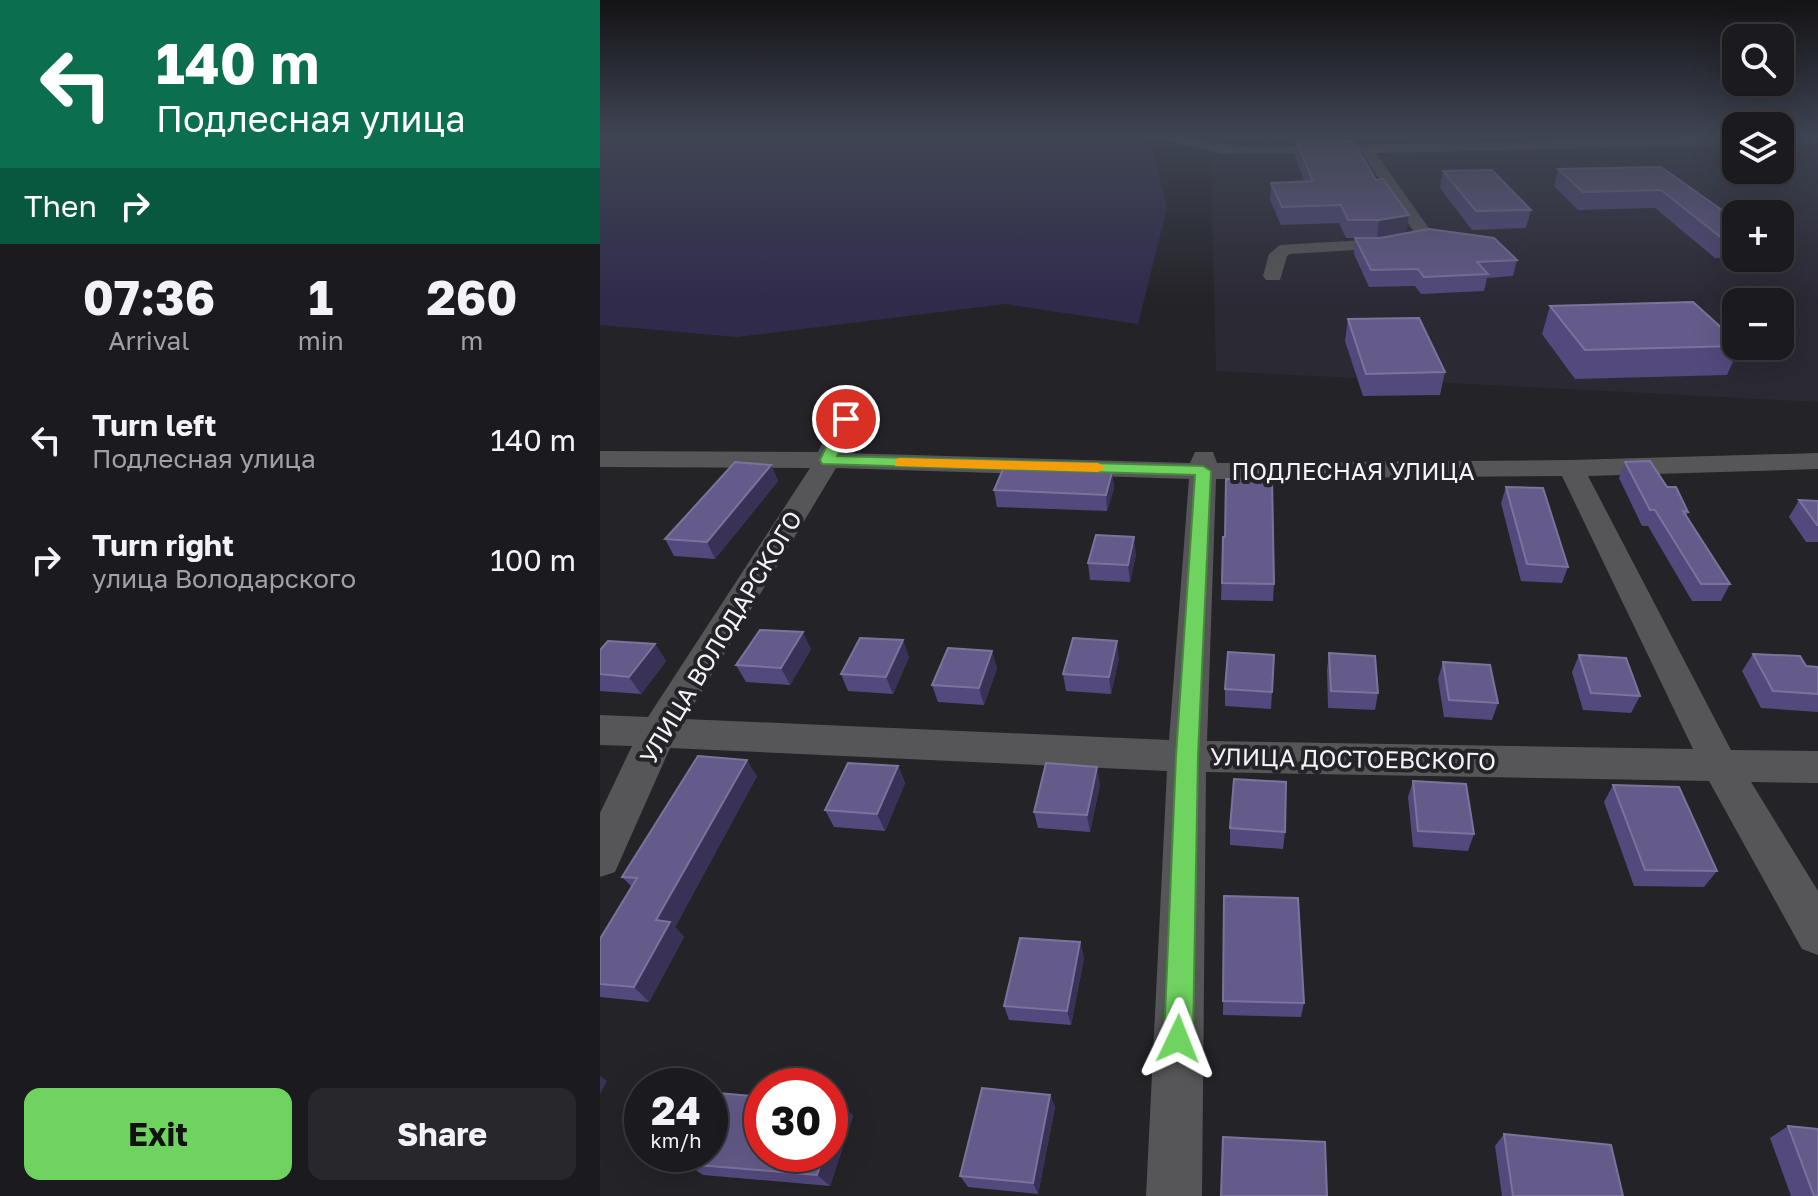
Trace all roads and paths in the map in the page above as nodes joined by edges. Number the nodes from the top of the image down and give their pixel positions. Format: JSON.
{"nodes":[{"id":1,"x":1397,"y":190,"type":"edge"},
{"id":2,"x":1273,"y":276,"type":"dead end"},
{"id":3,"x":846,"y":419,"type":"dead end"},
{"id":4,"x":600,"y":459,"type":"edge"},
{"id":5,"x":828,"y":460,"type":"junction"},
{"id":6,"x":1818,"y":461,"type":"edge"},
{"id":7,"x":1204,"y":464,"type":"junction"},
{"id":8,"x":1571,"y":468,"type":"junction"},
{"id":9,"x":600,"y":730,"type":"edge"},
{"id":10,"x":658,"y":732,"type":"junction"},
{"id":11,"x":1187,"y":756,"type":"junction"},
{"id":12,"x":1719,"y":763,"type":"junction"},
{"id":13,"x":1818,"y":767,"type":"edge"},
{"id":14,"x":600,"y":858,"type":"edge"},
{"id":15,"x":1818,"y":933,"type":"edge"},
{"id":16,"x":1174,"y":1196,"type":"edge"}],
"edges":[{"from":1,"to":2,"type":"street"},
{"from":3,"to":5,"type":"street","name":"УЛИЦА ВОЛОДАРСКОГО"},
{"from":4,"to":5,"type":"street","name":"ПОДЛЕСНАЯ УЛИЦА"},
{"from":5,"to":7,"type":"street","name":"ПОДЛЕСНАЯ УЛИЦА"},
{"from":5,"to":10,"type":"street","name":"УЛИЦА ВОЛОДАРСКОГО"},
{"from":6,"to":8,"type":"street","name":"ПОДЛЕСНАЯ УЛИЦА"},
{"from":7,"to":8,"type":"street","name":"ПОДЛЕСНАЯ УЛИЦА"},
{"from":7,"to":11,"type":"street"},
{"from":8,"to":12,"type":"street"},
{"from":9,"to":10,"type":"street","name":"УЛИЦА ДОСТОЕВСКОГО"},
{"from":10,"to":11,"type":"street","name":"УЛИЦА ДОСТОЕВСКОГО"},
{"from":10,"to":14,"type":"street","name":"УЛИЦА ВОЛОДАРСКОГО"},
{"from":11,"to":12,"type":"street","name":"УЛИЦА ДОСТОЕВСКОГО"},
{"from":11,"to":16,"type":"street"},
{"from":12,"to":13,"type":"street","name":"УЛИЦА ДОСТОЕВСКОГО"},
{"from":12,"to":15,"type":"street"}]}
